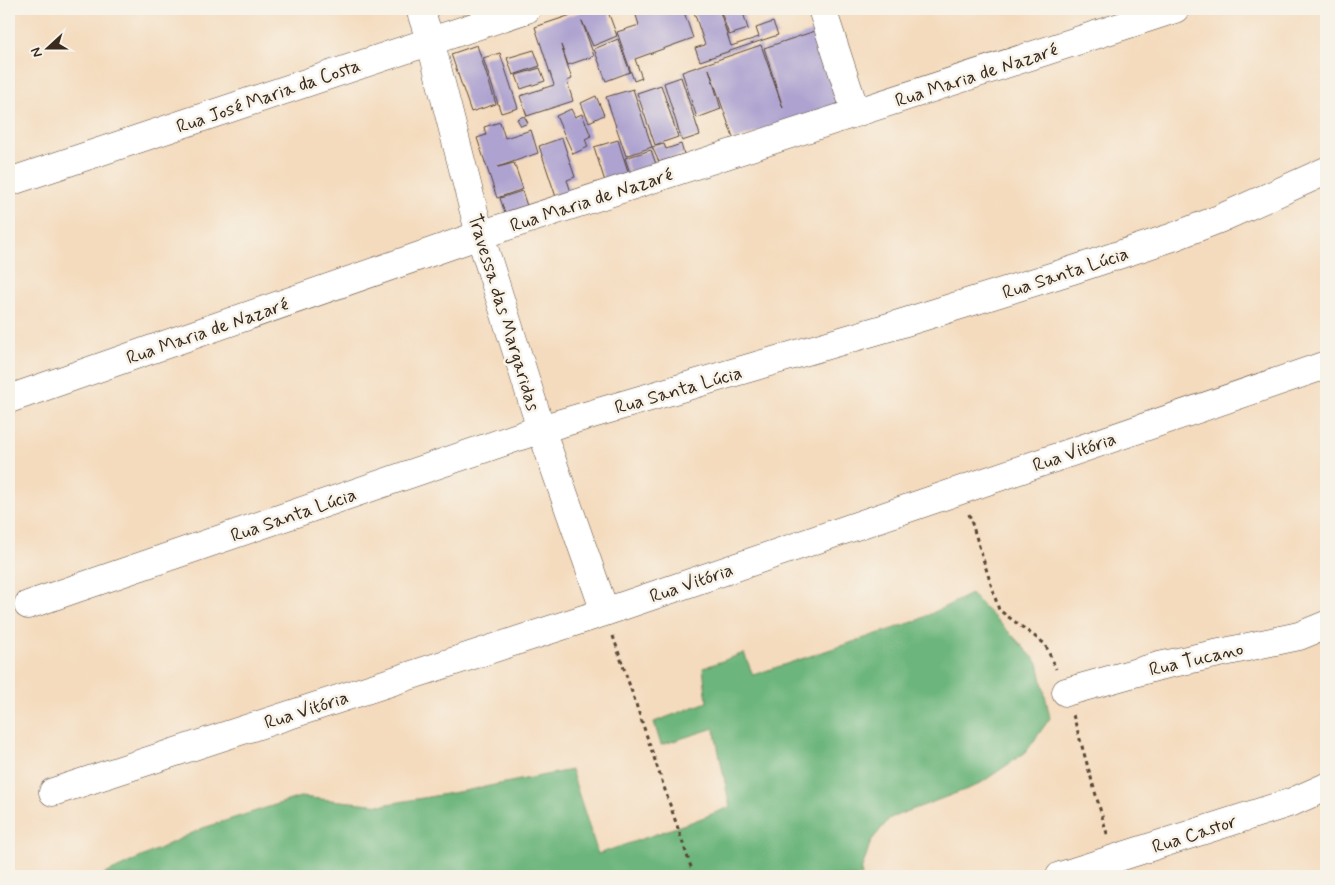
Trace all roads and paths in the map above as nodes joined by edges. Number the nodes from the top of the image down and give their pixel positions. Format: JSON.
{"nodes":[{"id":1,"x":420,"y":9,"type":"edge"},
{"id":2,"x":527,"y":9,"type":"edge"},
{"id":3,"x":822,"y":9,"type":"edge"},
{"id":4,"x":1176,"y":9,"type":"edge"},
{"id":5,"x":430,"y":40,"type":"junction"},
{"id":6,"x":856,"y":113,"type":"junction"},
{"id":7,"x":1326,"y":171,"type":"edge"},
{"id":8,"x":9,"y":182,"type":"edge"},
{"id":9,"x":480,"y":235,"type":"junction"},
{"id":10,"x":1326,"y":365,"type":"edge"},
{"id":11,"x":9,"y":399,"type":"edge"},
{"id":12,"x":541,"y":429,"type":"junction"},
{"id":13,"x":962,"y":489,"type":"junction"},
{"id":14,"x":28,"y":605,"type":"dead end"},
{"id":15,"x":605,"y":612,"type":"junction"},
{"id":16,"x":1326,"y":626,"type":"edge"},
{"id":17,"x":1066,"y":692,"type":"junction"},
{"id":18,"x":1326,"y":787,"type":"edge"},
{"id":19,"x":53,"y":792,"type":"dead end"},
{"id":20,"x":1114,"y":859,"type":"junction"},
{"id":21,"x":694,"y":876,"type":"edge"},
{"id":22,"x":1060,"y":876,"type":"edge"}],
"edges":[{"from":1,"to":5,"type":"street","name":"Travessa das Margaridas"},
{"from":2,"to":5,"type":"street","name":"Rua José Maria da Costa"},
{"from":3,"to":6,"type":"street"},
{"from":4,"to":6,"type":"street","name":"Rua Maria de Nazaré"},
{"from":5,"to":8,"type":"street","name":"Rua José Maria da Costa"},
{"from":5,"to":9,"type":"street","name":"Travessa das Margaridas"},
{"from":6,"to":9,"type":"street","name":"Rua Maria de Nazaré"},
{"from":7,"to":12,"type":"street","name":"Rua Santa Lúcia"},
{"from":9,"to":11,"type":"street","name":"Rua Maria de Nazaré"},
{"from":9,"to":12,"type":"street","name":"Travessa das Margaridas"},
{"from":10,"to":13,"type":"street","name":"Rua Vitória"},
{"from":12,"to":14,"type":"street","name":"Rua Santa Lúcia"},
{"from":12,"to":15,"type":"street","name":"Travessa das Margaridas"},
{"from":13,"to":15,"type":"street","name":"Rua Vitória"},
{"from":13,"to":17,"type":"path"},
{"from":15,"to":19,"type":"street","name":"Rua Vitória"},
{"from":15,"to":21,"type":"path"},
{"from":16,"to":17,"type":"street","name":"Rua Tucano"},
{"from":17,"to":20,"type":"path"},
{"from":18,"to":20,"type":"street","name":"Rua Castor"},
{"from":20,"to":22,"type":"street","name":"Rua Castor"}]}
